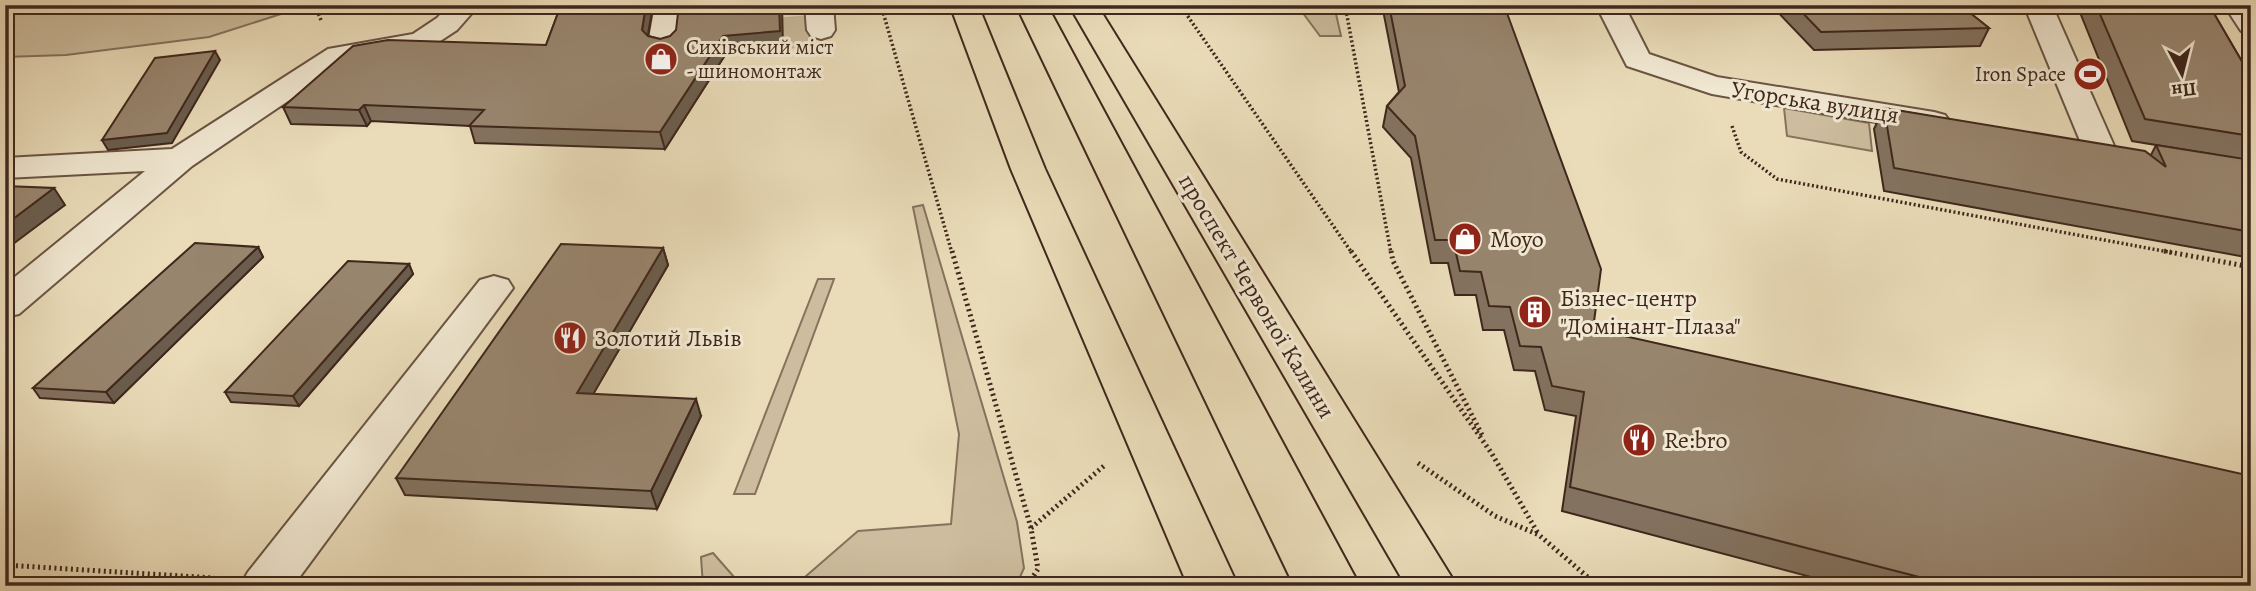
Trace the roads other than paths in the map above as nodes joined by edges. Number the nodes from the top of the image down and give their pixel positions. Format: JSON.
{"nodes":[{"id":1,"x":466,"y":5,"type":"edge"},
{"id":2,"x":669,"y":5,"type":"edge"},
{"id":3,"x":964,"y":5,"type":"edge"},
{"id":4,"x":1083,"y":5,"type":"edge"},
{"id":5,"x":1610,"y":5,"type":"edge"},
{"id":6,"x":2038,"y":5,"type":"edge"},
{"id":7,"x":2238,"y":5,"type":"edge"},
{"id":8,"x":2251,"y":25,"type":"edge"},
{"id":9,"x":663,"y":44,"type":"edge"},
{"id":10,"x":1966,"y":127,"type":"edge"},
{"id":11,"x":2059,"y":142,"type":"edge"},
{"id":12,"x":180,"y":159,"type":"junction"},
{"id":13,"x":5,"y":168,"type":"edge"},
{"id":14,"x":494,"y":288,"type":"dead end"},
{"id":15,"x":5,"y":305,"type":"edge"},
{"id":16,"x":266,"y":584,"type":"edge"},
{"id":17,"x":1213,"y":586,"type":"edge"},
{"id":18,"x":1432,"y":586,"type":"edge"}],
"edges":[{"from":1,"to":12,"type":"lane"},
{"from":2,"to":9,"type":"lane"},
{"from":3,"to":17,"type":"main road"},
{"from":4,"to":18,"type":"main road","name":"проспект Червоної Калини"},
{"from":5,"to":10,"type":"lane","name":"Угорська вулиця"},
{"from":6,"to":11,"type":"lane"},
{"from":7,"to":8,"type":"lane"},
{"from":12,"to":13,"type":"lane"},
{"from":12,"to":15,"type":"lane"},
{"from":14,"to":16,"type":"lane"}]}
